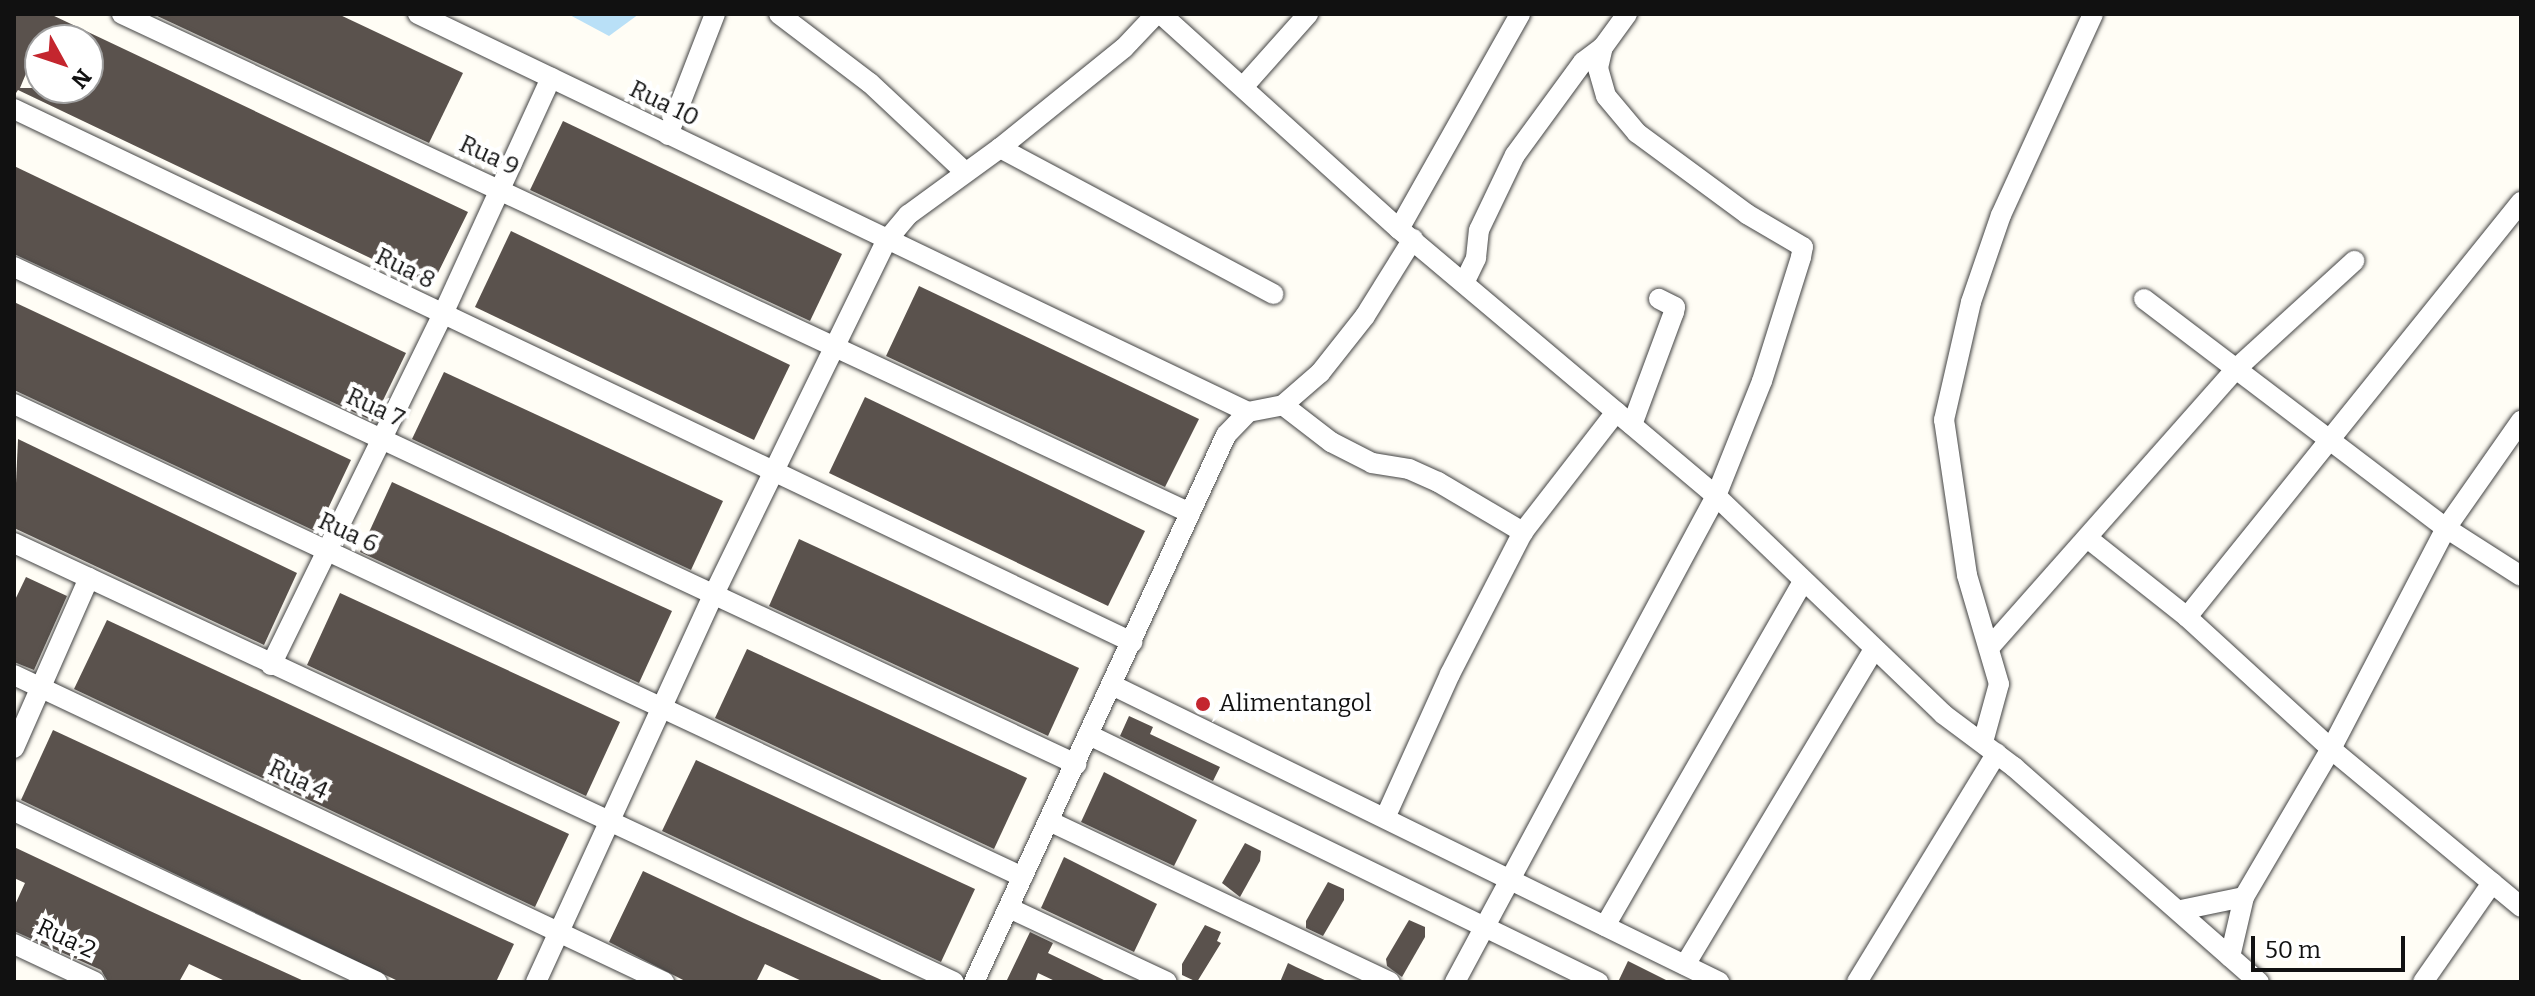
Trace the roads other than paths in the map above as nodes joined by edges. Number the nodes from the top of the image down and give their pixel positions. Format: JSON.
{"nodes":[{"id":1,"x":122,"y":14,"type":"edge"},
{"id":2,"x":418,"y":14,"type":"edge"},
{"id":3,"x":715,"y":14,"type":"edge"},
{"id":4,"x":779,"y":14,"type":"edge"},
{"id":5,"x":1159,"y":14,"type":"edge"},
{"id":6,"x":1308,"y":14,"type":"edge"},
{"id":7,"x":1520,"y":14,"type":"edge"},
{"id":8,"x":1627,"y":14,"type":"edge"},
{"id":9,"x":2093,"y":14,"type":"edge"},
{"id":10,"x":1603,"y":47,"type":"junction"},
{"id":11,"x":551,"y":78,"type":"junction"},
{"id":12,"x":1243,"y":87,"type":"junction"},
{"id":13,"x":14,"y":109,"type":"edge"},
{"id":14,"x":668,"y":135,"type":"junction"},
{"id":15,"x":1000,"y":148,"type":"junction"},
{"id":16,"x":965,"y":172,"type":"junction"},
{"id":17,"x":502,"y":190,"type":"junction"},
{"id":18,"x":2521,"y":202,"type":"edge"},
{"id":19,"x":1406,"y":234,"type":"junction"},
{"id":20,"x":887,"y":240,"type":"junction"},
{"id":21,"x":2354,"y":261,"type":"dead end"},
{"id":22,"x":14,"y":267,"type":"edge"},
{"id":23,"x":1464,"y":283,"type":"junction"},
{"id":24,"x":1274,"y":294,"type":"dead end"},
{"id":25,"x":1659,"y":299,"type":"dead end"},
{"id":26,"x":2144,"y":299,"type":"dead end"},
{"id":27,"x":442,"y":316,"type":"junction"},
{"id":28,"x":834,"y":345,"type":"junction"},
{"id":29,"x":2237,"y":368,"type":"junction"},
{"id":30,"x":14,"y":404,"type":"edge"},
{"id":31,"x":1283,"y":405,"type":"junction"},
{"id":32,"x":1248,"y":412,"type":"junction"},
{"id":33,"x":1624,"y":418,"type":"junction"},
{"id":34,"x":2521,"y":421,"type":"edge"},
{"id":35,"x":379,"y":439,"type":"junction"},
{"id":36,"x":2331,"y":443,"type":"junction"},
{"id":37,"x":773,"y":475,"type":"junction"},
{"id":38,"x":1716,"y":496,"type":"junction"},
{"id":39,"x":1190,"y":513,"type":"junction"},
{"id":40,"x":2446,"y":528,"type":"junction"},
{"id":41,"x":1523,"y":532,"type":"junction"},
{"id":42,"x":2090,"y":540,"type":"junction"},
{"id":43,"x":14,"y":543,"type":"edge"},
{"id":44,"x":324,"y":551,"type":"junction"},
{"id":45,"x":2521,"y":576,"type":"edge"},
{"id":46,"x":89,"y":578,"type":"junction"},
{"id":47,"x":1803,"y":582,"type":"junction"},
{"id":48,"x":713,"y":596,"type":"junction"},
{"id":49,"x":2187,"y":617,"type":"junction"},
{"id":50,"x":1132,"y":642,"type":"junction"},
{"id":51,"x":1989,"y":648,"type":"junction"},
{"id":52,"x":1873,"y":651,"type":"junction"},
{"id":53,"x":271,"y":665,"type":"junction"},
{"id":54,"x":14,"y":675,"type":"edge"},
{"id":55,"x":1112,"y":685,"type":"junction"},
{"id":56,"x":40,"y":687,"type":"junction"},
{"id":57,"x":660,"y":709,"type":"junction"},
{"id":58,"x":1089,"y":735,"type":"junction"},
{"id":59,"x":14,"y":748,"type":"edge"},
{"id":60,"x":1990,"y":748,"type":"junction"},
{"id":61,"x":2331,"y":749,"type":"junction"},
{"id":62,"x":1076,"y":764,"type":"junction"},
{"id":63,"x":14,"y":811,"type":"edge"},
{"id":64,"x":1385,"y":818,"type":"junction"},
{"id":65,"x":1049,"y":821,"type":"junction"},
{"id":66,"x":609,"y":824,"type":"junction"},
{"id":67,"x":1023,"y":877,"type":"junction"},
{"id":68,"x":1507,"y":878,"type":"junction"},
{"id":69,"x":2492,"y":883,"type":"junction"},
{"id":70,"x":2244,"y":897,"type":"junction"},
{"id":71,"x":2521,"y":907,"type":"edge"},
{"id":72,"x":1009,"y":908,"type":"junction"},
{"id":73,"x":2181,"y":910,"type":"junction"},
{"id":74,"x":1482,"y":924,"type":"junction"},
{"id":75,"x":1605,"y":926,"type":"junction"},
{"id":76,"x":560,"y":932,"type":"junction"},
{"id":77,"x":14,"y":944,"type":"edge"},
{"id":78,"x":2230,"y":957,"type":"junction"},
{"id":79,"x":1685,"y":965,"type":"junction"},
{"id":80,"x":95,"y":982,"type":"edge"},
{"id":81,"x":377,"y":982,"type":"edge"},
{"id":82,"x":536,"y":982,"type":"edge"},
{"id":83,"x":664,"y":982,"type":"edge"},
{"id":84,"x":954,"y":982,"type":"edge"},
{"id":85,"x":974,"y":982,"type":"edge"},
{"id":86,"x":1167,"y":982,"type":"edge"},
{"id":87,"x":1390,"y":982,"type":"edge"},
{"id":88,"x":1455,"y":982,"type":"edge"},
{"id":89,"x":1598,"y":982,"type":"edge"},
{"id":90,"x":1719,"y":982,"type":"edge"},
{"id":91,"x":1857,"y":982,"type":"edge"},
{"id":92,"x":2259,"y":982,"type":"edge"},
{"id":93,"x":2423,"y":982,"type":"edge"}],
"edges":[{"from":1,"to":17,"type":"street","name":"Rua 9"},
{"from":2,"to":11,"type":"street","name":"Rua 10"},
{"from":3,"to":14,"type":"street"},
{"from":4,"to":16,"type":"street"},
{"from":5,"to":12,"type":"street"},
{"from":5,"to":15,"type":"street"},
{"from":6,"to":12,"type":"street"},
{"from":7,"to":19,"type":"street"},
{"from":8,"to":10,"type":"street"},
{"from":9,"to":51,"type":"street"},
{"from":10,"to":23,"type":"street"},
{"from":10,"to":38,"type":"street"},
{"from":11,"to":14,"type":"street","name":"Rua 10"},
{"from":11,"to":17,"type":"street"},
{"from":12,"to":19,"type":"street"},
{"from":13,"to":27,"type":"street","name":"Rua 8"},
{"from":14,"to":20,"type":"street","name":"Rua 10"},
{"from":15,"to":16,"type":"street"},
{"from":15,"to":24,"type":"street"},
{"from":16,"to":20,"type":"street"},
{"from":17,"to":27,"type":"street"},
{"from":17,"to":28,"type":"street","name":"Rua 9"},
{"from":18,"to":36,"type":"street"},
{"from":19,"to":23,"type":"street"},
{"from":19,"to":31,"type":"street"},
{"from":20,"to":28,"type":"street"},
{"from":20,"to":32,"type":"street","name":"Rua 10"},
{"from":21,"to":29,"type":"street"},
{"from":22,"to":35,"type":"street","name":"Rua 7"},
{"from":23,"to":33,"type":"street"},
{"from":25,"to":33,"type":"street"},
{"from":26,"to":29,"type":"street"},
{"from":27,"to":35,"type":"street"},
{"from":27,"to":37,"type":"street","name":"Rua 8"},
{"from":28,"to":37,"type":"street"},
{"from":28,"to":39,"type":"street","name":"Rua 9"},
{"from":29,"to":36,"type":"street"},
{"from":29,"to":42,"type":"street"},
{"from":30,"to":44,"type":"street","name":"Rua 6"},
{"from":31,"to":32,"type":"street"},
{"from":31,"to":41,"type":"street"},
{"from":32,"to":39,"type":"street"},
{"from":33,"to":38,"type":"street"},
{"from":33,"to":41,"type":"street"},
{"from":34,"to":40,"type":"street"},
{"from":35,"to":44,"type":"street"},
{"from":35,"to":48,"type":"street","name":"Rua 7"},
{"from":36,"to":40,"type":"street"},
{"from":36,"to":49,"type":"street"},
{"from":37,"to":48,"type":"street"},
{"from":37,"to":50,"type":"street","name":"Rua 8"},
{"from":38,"to":47,"type":"street"},
{"from":38,"to":68,"type":"street"},
{"from":39,"to":50,"type":"street"},
{"from":40,"to":45,"type":"street"},
{"from":40,"to":61,"type":"street"},
{"from":41,"to":64,"type":"street"},
{"from":42,"to":49,"type":"street"},
{"from":42,"to":51,"type":"street"},
{"from":43,"to":46,"type":"street"},
{"from":44,"to":53,"type":"street"},
{"from":44,"to":57,"type":"street","name":"Rua 6"},
{"from":46,"to":53,"type":"street"},
{"from":46,"to":56,"type":"street"},
{"from":47,"to":52,"type":"street"},
{"from":47,"to":75,"type":"street"},
{"from":48,"to":57,"type":"street"},
{"from":48,"to":62,"type":"street","name":"Rua 7"},
{"from":49,"to":61,"type":"street"},
{"from":50,"to":55,"type":"street"},
{"from":51,"to":60,"type":"street"},
{"from":52,"to":60,"type":"street"},
{"from":52,"to":79,"type":"street"},
{"from":53,"to":66,"type":"street"},
{"from":54,"to":56,"type":"street","name":"Rua 4"},
{"from":55,"to":58,"type":"street"},
{"from":55,"to":64,"type":"street"},
{"from":56,"to":59,"type":"street"},
{"from":56,"to":76,"type":"street","name":"Rua 4"},
{"from":57,"to":66,"type":"street"},
{"from":57,"to":67,"type":"street","name":"Rua 6"},
{"from":58,"to":62,"type":"street"},
{"from":58,"to":74,"type":"street"},
{"from":60,"to":73,"type":"street"},
{"from":60,"to":91,"type":"street"},
{"from":61,"to":69,"type":"street"},
{"from":61,"to":70,"type":"street"},
{"from":62,"to":65,"type":"street"},
{"from":63,"to":81,"type":"street"},
{"from":64,"to":68,"type":"street"},
{"from":65,"to":67,"type":"street"},
{"from":65,"to":87,"type":"street"},
{"from":66,"to":76,"type":"street"},
{"from":66,"to":84,"type":"street"},
{"from":67,"to":72,"type":"street"},
{"from":68,"to":74,"type":"street"},
{"from":68,"to":75,"type":"street"},
{"from":69,"to":71,"type":"street"},
{"from":69,"to":93,"type":"street"},
{"from":70,"to":73,"type":"street"},
{"from":70,"to":78,"type":"street"},
{"from":72,"to":85,"type":"street"},
{"from":72,"to":86,"type":"street"},
{"from":73,"to":78,"type":"street"},
{"from":74,"to":88,"type":"street"},
{"from":74,"to":89,"type":"street"},
{"from":75,"to":79,"type":"street"},
{"from":76,"to":82,"type":"street"},
{"from":76,"to":83,"type":"street","name":"Rua 4"},
{"from":77,"to":80,"type":"street","name":"Rua 2"},
{"from":78,"to":92,"type":"street"},
{"from":79,"to":90,"type":"street"}]}
